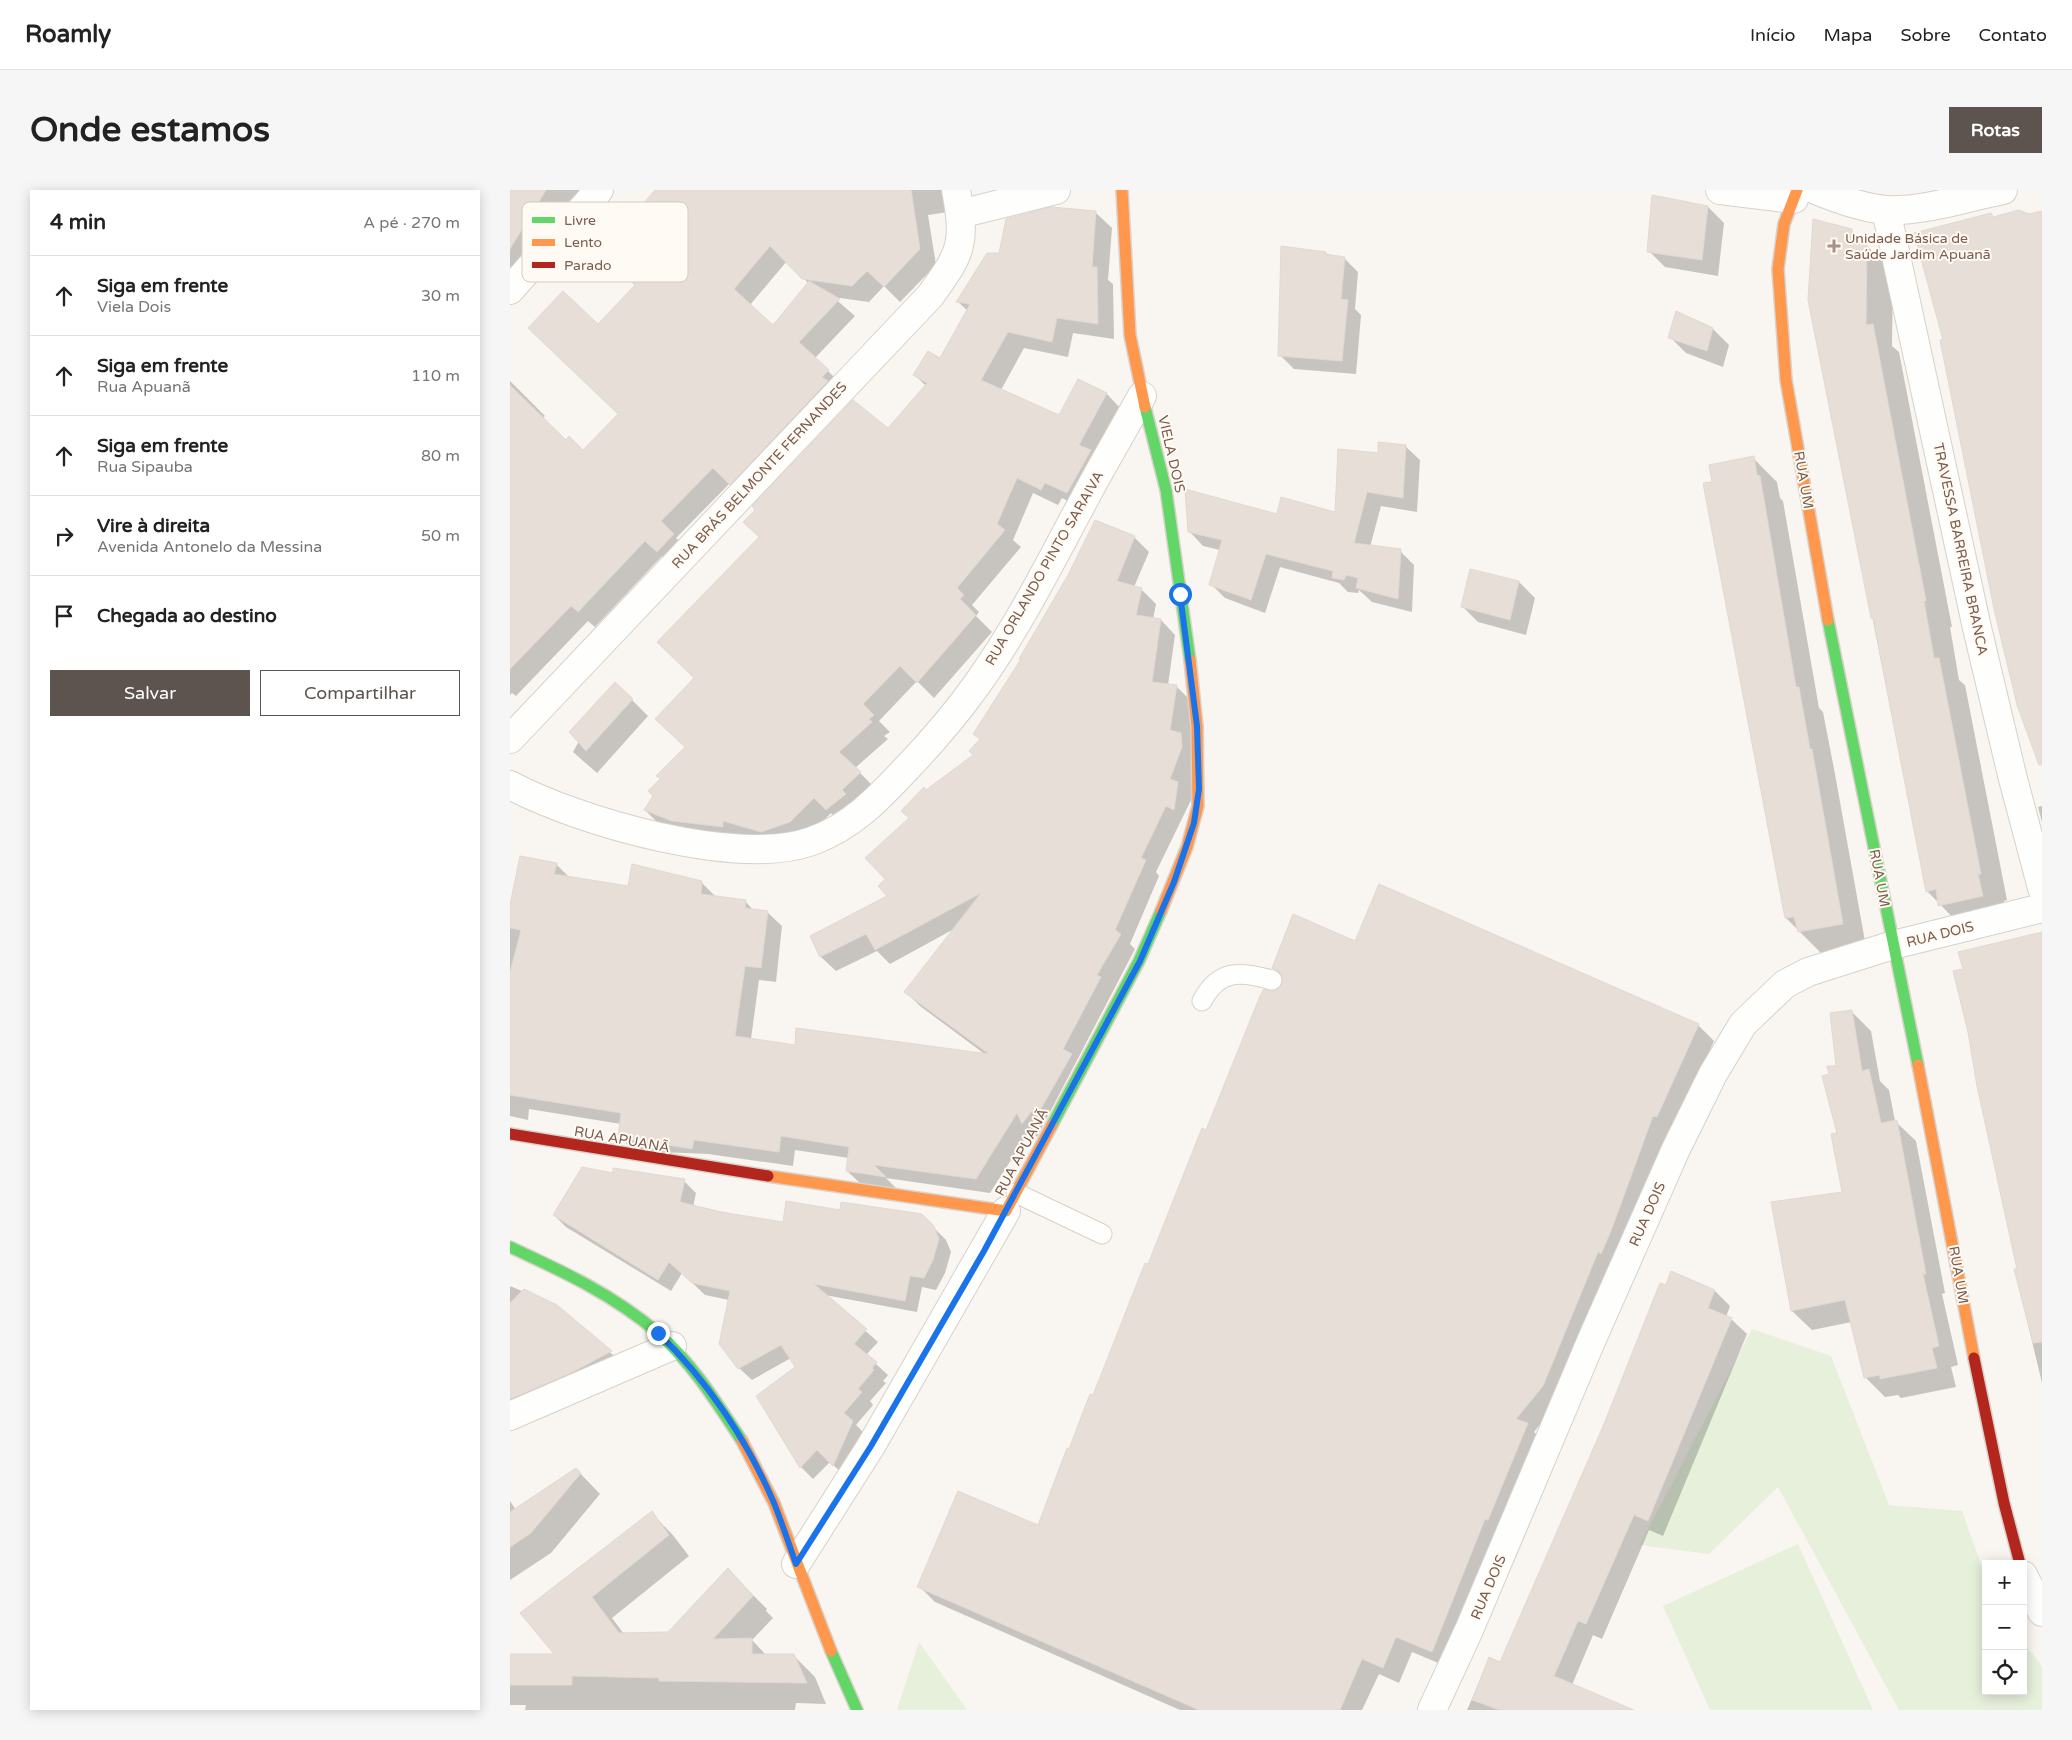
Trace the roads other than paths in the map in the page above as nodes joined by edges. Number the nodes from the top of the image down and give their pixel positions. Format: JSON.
{"nodes":[{"id":1,"x":599,"y":190,"type":"edge"},
{"id":2,"x":1056,"y":190,"type":"edge"},
{"id":3,"x":1122,"y":190,"type":"edge"},
{"id":4,"x":1720,"y":190,"type":"edge"},
{"id":5,"x":2003,"y":190,"type":"edge"},
{"id":6,"x":1802,"y":193,"type":"edge"},
{"id":7,"x":588,"y":202,"type":"edge"},
{"id":8,"x":958,"y":202,"type":"edge"},
{"id":9,"x":1886,"y":210,"type":"junction"},
{"id":10,"x":522,"y":277,"type":"edge"},
{"id":11,"x":510,"y":290,"type":"edge"},
{"id":12,"x":1142,"y":396,"type":"junction"},
{"id":13,"x":1197,"y":726,"type":"joint"},
{"id":14,"x":510,"y":739,"type":"edge"},
{"id":15,"x":510,"y":785,"type":"edge"},
{"id":16,"x":2042,"y":888,"type":"edge"},
{"id":17,"x":2042,"y":908,"type":"edge"},
{"id":18,"x":1893,"y":945,"type":"junction"},
{"id":19,"x":1272,"y":980,"type":"dead end"},
{"id":20,"x":1202,"y":1001,"type":"dead end"},
{"id":21,"x":510,"y":1134,"type":"edge"},
{"id":22,"x":1011,"y":1202,"type":"junction"},
{"id":23,"x":1102,"y":1234,"type":"dead end"},
{"id":24,"x":510,"y":1247,"type":"edge"},
{"id":25,"x":672,"y":1346,"type":"junction"},
{"id":26,"x":510,"y":1416,"type":"edge"},
{"id":27,"x":2019,"y":1560,"type":"edge"},
{"id":28,"x":796,"y":1564,"type":"junction"},
{"id":29,"x":2027,"y":1583,"type":"edge"},
{"id":30,"x":2042,"y":1612,"type":"edge"},
{"id":31,"x":857,"y":1710,"type":"edge"},
{"id":32,"x":1432,"y":1710,"type":"edge"}],
"edges":[{"from":1,"to":7,"type":"street"},
{"from":2,"to":8,"type":"street"},
{"from":3,"to":12,"type":"street","name":"VIELA DOIS"},
{"from":4,"to":6,"type":"street"},
{"from":5,"to":9,"type":"street"},
{"from":6,"to":9,"type":"street"},
{"from":6,"to":18,"type":"street","name":"RUA UM"},
{"from":8,"to":14,"type":"street","name":"RUA BRÁS BELMONTE FERNANDES"},
{"from":9,"to":16,"type":"street","name":"TRAVESSA BARREIRA BRANCA"},
{"from":10,"to":11,"type":"street"},
{"from":12,"to":13,"type":"street","name":"VIELA DOIS"},
{"from":12,"to":15,"type":"street","name":"RUA ORLANDO PINTO SARAIVA"},
{"from":13,"to":22,"type":"street","name":"RUA APUANÃ"},
{"from":17,"to":18,"type":"street","name":"RUA DOIS"},
{"from":18,"to":27,"type":"street","name":"RUA UM"},
{"from":18,"to":32,"type":"street","name":"RUA DOIS"},
{"from":19,"to":20,"type":"lane"},
{"from":21,"to":22,"type":"street","name":"RUA APUANÃ"},
{"from":22,"to":23,"type":"lane"},
{"from":22,"to":28,"type":"street"},
{"from":24,"to":25,"type":"street"},
{"from":25,"to":26,"type":"street"},
{"from":25,"to":28,"type":"street"},
{"from":28,"to":31,"type":"street"},
{"from":29,"to":30,"type":"street"}]}
